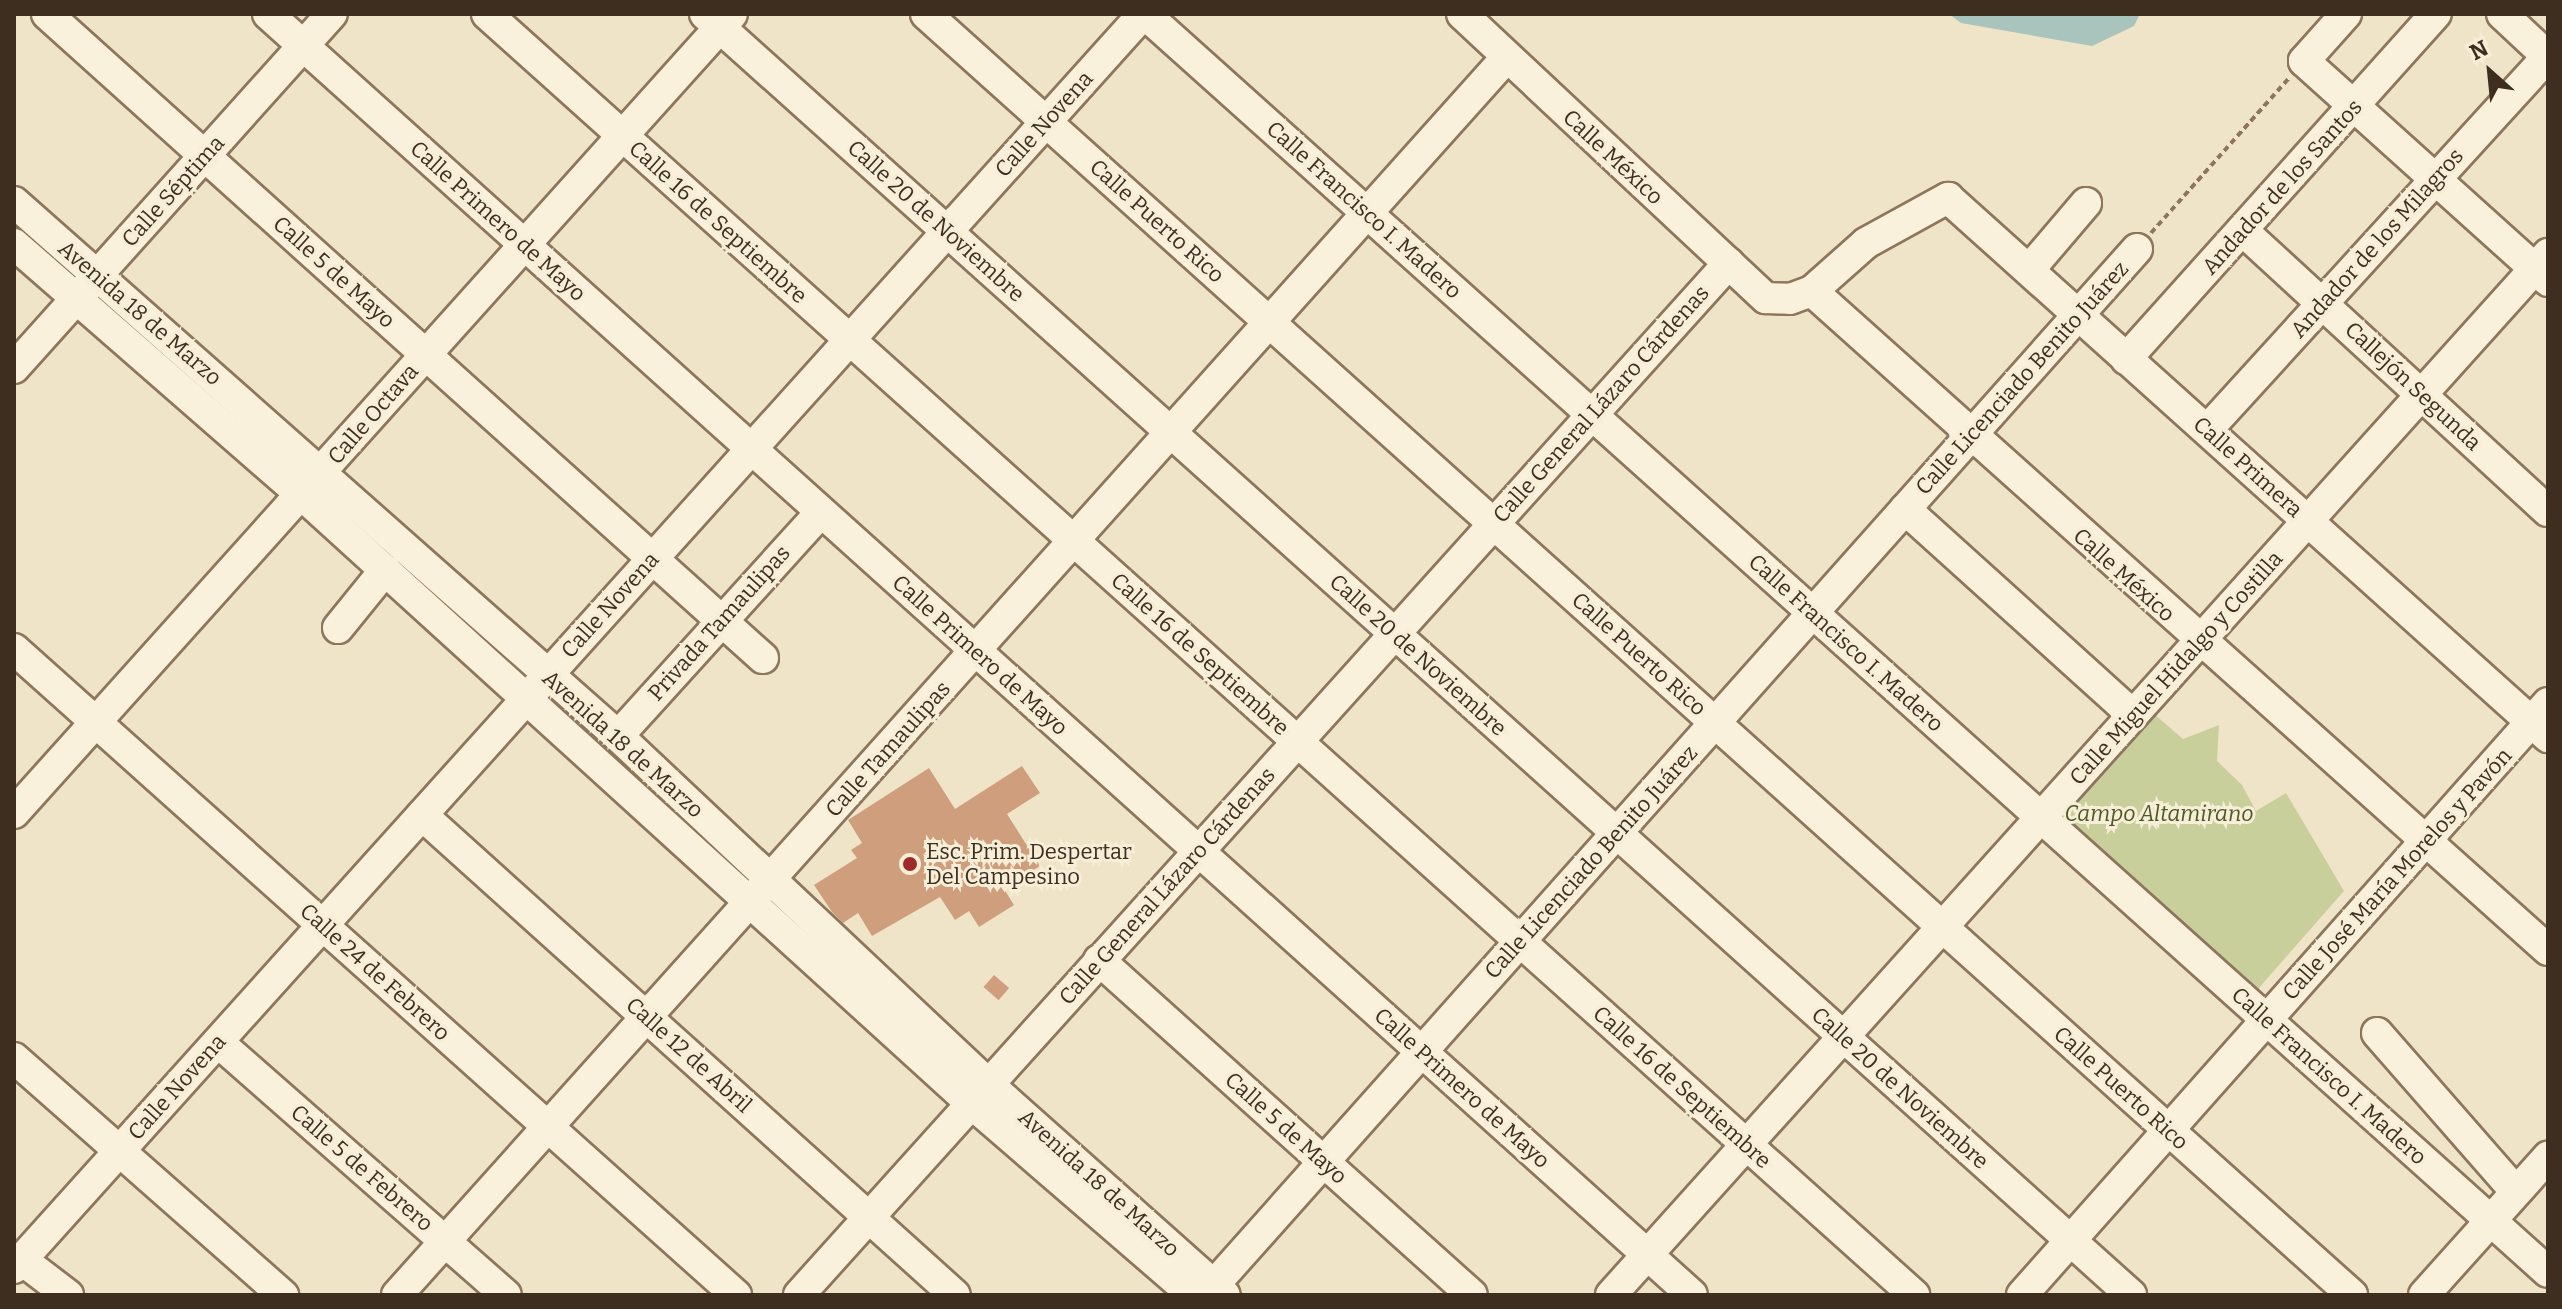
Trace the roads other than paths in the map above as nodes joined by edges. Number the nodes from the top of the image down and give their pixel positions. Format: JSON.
{"nodes":[{"id":1,"x":47,"y":14,"type":"edge"},
{"id":2,"x":268,"y":14,"type":"edge"},
{"id":3,"x":332,"y":14,"type":"edge"},
{"id":4,"x":487,"y":14,"type":"edge"},
{"id":5,"x":926,"y":14,"type":"edge"},
{"id":6,"x":1144,"y":14,"type":"edge"},
{"id":7,"x":1462,"y":14,"type":"edge"},
{"id":8,"x":2346,"y":14,"type":"edge"},
{"id":9,"x":2436,"y":14,"type":"edge"},
{"id":10,"x":2502,"y":14,"type":"edge"},
{"id":11,"x":719,"y":18,"type":"edge"},
{"id":12,"x":304,"y":46,"type":"junction"},
{"id":13,"x":2548,"y":56,"type":"edge"},
{"id":14,"x":1506,"y":58,"type":"junction"},
{"id":15,"x":2356,"y":106,"type":"junction"},
{"id":16,"x":1046,"y":122,"type":"junction"},
{"id":17,"x":622,"y":136,"type":"junction"},
{"id":18,"x":205,"y":156,"type":"junction"},
{"id":19,"x":2436,"y":180,"type":"junction"},
{"id":20,"x":14,"y":202,"type":"edge"},
{"id":21,"x":2086,"y":203,"type":"dead end"},
{"id":22,"x":1367,"y":213,"type":"junction"},
{"id":23,"x":2242,"y":230,"type":"junction"},
{"id":24,"x":947,"y":231,"type":"junction"},
{"id":25,"x":14,"y":244,"type":"edge"},
{"id":26,"x":524,"y":245,"type":"junction"},
{"id":27,"x":2137,"y":249,"type":"road end"},
{"id":28,"x":1729,"y":263,"type":"junction"},
{"id":29,"x":2544,"y":268,"type":"edge"},
{"id":30,"x":2029,"y":270,"type":"junction"},
{"id":31,"x":96,"y":275,"type":"junction"},
{"id":32,"x":1812,"y":291,"type":"junction"},
{"id":33,"x":74,"y":301,"type":"junction"},
{"id":34,"x":2323,"y":303,"type":"junction"},
{"id":35,"x":2078,"y":315,"type":"junction"},
{"id":36,"x":1269,"y":322,"type":"junction"},
{"id":37,"x":850,"y":340,"type":"junction"},
{"id":38,"x":426,"y":355,"type":"junction"},
{"id":39,"x":2126,"y":359,"type":"junction"},
{"id":40,"x":14,"y":368,"type":"edge"},
{"id":41,"x":2422,"y":394,"type":"junction"},
{"id":42,"x":1591,"y":414,"type":"junction"},
{"id":43,"x":2207,"y":430,"type":"junction"},
{"id":44,"x":1171,"y":433,"type":"junction"},
{"id":45,"x":1969,"y":437,"type":"junction"},
{"id":46,"x":752,"y":449,"type":"junction"},
{"id":47,"x":322,"y":472,"type":"junction"},
{"id":48,"x":301,"y":494,"type":"junction"},
{"id":49,"x":1905,"y":509,"type":"junction"},
{"id":50,"x":2548,"y":511,"type":"edge"},
{"id":51,"x":821,"y":512,"type":"junction"},
{"id":52,"x":2308,"y":521,"type":"junction"},
{"id":53,"x":1493,"y":523,"type":"junction"},
{"id":54,"x":1074,"y":541,"type":"junction"},
{"id":55,"x":653,"y":559,"type":"junction"},
{"id":56,"x":385,"y":570,"type":"junction"},
{"id":57,"x":1813,"y":613,"type":"junction"},
{"id":58,"x":720,"y":619,"type":"junction"},
{"id":59,"x":338,"y":628,"type":"dead end"},
{"id":60,"x":1394,"y":633,"type":"junction"},
{"id":61,"x":2200,"y":641,"type":"junction"},
{"id":62,"x":14,"y":649,"type":"edge"},
{"id":63,"x":975,"y":650,"type":"junction"},
{"id":64,"x":763,"y":658,"type":"dead end"},
{"id":65,"x":537,"y":686,"type":"junction"},
{"id":66,"x":2133,"y":715,"type":"junction"},
{"id":67,"x":2542,"y":721,"type":"edge"},
{"id":68,"x":96,"y":722,"type":"junction"},
{"id":69,"x":1715,"y":722,"type":"junction"},
{"id":70,"x":618,"y":736,"type":"junction"},
{"id":71,"x":1297,"y":741,"type":"junction"},
{"id":72,"x":14,"y":813,"type":"edge"},
{"id":73,"x":422,"y":815,"type":"junction"},
{"id":74,"x":2041,"y":817,"type":"junction"},
{"id":75,"x":1616,"y":833,"type":"junction"},
{"id":76,"x":2425,"y":841,"type":"junction"},
{"id":77,"x":1198,"y":851,"type":"junction"},
{"id":78,"x":771,"y":880,"type":"junction"},
{"id":79,"x":749,"y":903,"type":"junction"},
{"id":80,"x":323,"y":925,"type":"junction"},
{"id":81,"x":1942,"y":927,"type":"junction"},
{"id":82,"x":1520,"y":942,"type":"junction"},
{"id":83,"x":2548,"y":950,"type":"edge"},
{"id":84,"x":1099,"y":960,"type":"junction"},
{"id":85,"x":647,"y":1017,"type":"junction"},
{"id":86,"x":2267,"y":1020,"type":"junction"},
{"id":87,"x":2377,"y":1033,"type":"dead end"},
{"id":88,"x":1843,"y":1037,"type":"junction"},
{"id":89,"x":218,"y":1042,"type":"junction"},
{"id":90,"x":1422,"y":1052,"type":"junction"},
{"id":91,"x":14,"y":1058,"type":"edge"},
{"id":92,"x":980,"y":1094,"type":"junction"},
{"id":93,"x":548,"y":1127,"type":"junction"},
{"id":94,"x":2169,"y":1130,"type":"junction"},
{"id":95,"x":1746,"y":1145,"type":"junction"},
{"id":96,"x":119,"y":1152,"type":"junction"},
{"id":97,"x":2548,"y":1157,"type":"edge"},
{"id":98,"x":1324,"y":1162,"type":"junction"},
{"id":99,"x":2516,"y":1192,"type":"junction"},
{"id":100,"x":869,"y":1217,"type":"junction"},
{"id":101,"x":2491,"y":1221,"type":"junction"},
{"id":102,"x":2071,"y":1241,"type":"junction"},
{"id":103,"x":445,"y":1242,"type":"junction"},
{"id":104,"x":1647,"y":1255,"type":"junction"},
{"id":105,"x":18,"y":1264,"type":"edge"},
{"id":106,"x":2548,"y":1272,"type":"edge"},
{"id":107,"x":1209,"y":1293,"type":"edge"},
{"id":108,"x":68,"y":1295,"type":"edge"},
{"id":109,"x":283,"y":1295,"type":"edge"},
{"id":110,"x":397,"y":1295,"type":"edge"},
{"id":111,"x":506,"y":1295,"type":"edge"},
{"id":112,"x":736,"y":1295,"type":"edge"},
{"id":113,"x":799,"y":1295,"type":"edge"},
{"id":114,"x":955,"y":1295,"type":"edge"},
{"id":115,"x":1472,"y":1295,"type":"edge"},
{"id":116,"x":1611,"y":1295,"type":"edge"},
{"id":117,"x":1692,"y":1295,"type":"edge"},
{"id":118,"x":1914,"y":1295,"type":"edge"},
{"id":119,"x":2022,"y":1295,"type":"edge"},
{"id":120,"x":2131,"y":1295,"type":"edge"},
{"id":121,"x":2352,"y":1295,"type":"edge"},
{"id":122,"x":2424,"y":1295,"type":"edge"}],
"edges":[{"from":1,"to":18,"type":"street","name":"Calle 5 de Mayo"},
{"from":2,"to":12,"type":"street","name":"Calle Primero de Mayo"},
{"from":3,"to":12,"type":"street","name":"Calle Séptima"},
{"from":4,"to":17,"type":"street","name":"Calle 16 de Septiembre"},
{"from":5,"to":16,"type":"street","name":"Calle Puerto Rico"},
{"from":6,"to":16,"type":"street","name":"Calle Novena"},
{"from":6,"to":22,"type":"street","name":"Calle Francisco I. Madero"},
{"from":7,"to":14,"type":"street","name":"Calle México"},
{"from":8,"to":15,"type":"street"},
{"from":9,"to":15,"type":"street","name":"Andador de los Santos"},
{"from":10,"to":13,"type":"street"},
{"from":11,"to":17,"type":"street","name":"Calle Octava"},
{"from":11,"to":24,"type":"street","name":"Calle 20 de Noviembre"},
{"from":12,"to":18,"type":"street","name":"Calle Séptima"},
{"from":12,"to":26,"type":"street","name":"Calle Primero de Mayo"},
{"from":13,"to":19,"type":"street","name":"Andador de los Milagros"},
{"from":14,"to":22,"type":"street","name":"Calle Tamaulipas"},
{"from":14,"to":28,"type":"street","name":"Calle México"},
{"from":15,"to":19,"type":"street"},
{"from":15,"to":23,"type":"street","name":"Andador de los Santos"},
{"from":16,"to":24,"type":"street","name":"Calle Novena"},
{"from":16,"to":36,"type":"street","name":"Calle Puerto Rico"},
{"from":17,"to":26,"type":"street","name":"Calle Octava"},
{"from":17,"to":37,"type":"street","name":"Calle 16 de Septiembre"},
{"from":18,"to":31,"type":"street","name":"Calle Séptima"},
{"from":18,"to":38,"type":"street","name":"Calle 5 de Mayo"},
{"from":19,"to":29,"type":"street"},
{"from":19,"to":34,"type":"street","name":"Andador de los Milagros"},
{"from":20,"to":31,"type":"street","name":"Avenida 18 de Marzo"},
{"from":21,"to":30,"type":"street"},
{"from":22,"to":36,"type":"street","name":"Calle Tamaulipas"},
{"from":22,"to":42,"type":"street","name":"Calle Francisco I. Madero"},
{"from":23,"to":34,"type":"street","name":"Callejón Segunda"},
{"from":23,"to":39,"type":"street","name":"Andador de los Santos"},
{"from":24,"to":37,"type":"street","name":"Calle Novena"},
{"from":24,"to":44,"type":"street","name":"Calle 20 de Noviembre"},
{"from":25,"to":33,"type":"street","name":"Avenida 18 de Marzo"},
{"from":26,"to":38,"type":"street","name":"Calle Octava"},
{"from":26,"to":46,"type":"street","name":"Calle Primero de Mayo"},
{"from":27,"to":35,"type":"street","name":"Calle Licenciado Benito Juárez"},
{"from":28,"to":32,"type":"street","name":"Calle México"},
{"from":28,"to":42,"type":"street","name":"Calle General Lázaro Cárdenas"},
{"from":29,"to":41,"type":"street","name":"Calle Miguel Hidalgo y Costilla"},
{"from":30,"to":32,"type":"street","name":"Calle Primera"},
{"from":30,"to":35,"type":"street","name":"Calle Primera"},
{"from":31,"to":33,"type":"street","name":"Calle Séptima"},
{"from":31,"to":47,"type":"street","name":"Avenida 18 de Marzo"},
{"from":32,"to":45,"type":"street","name":"Calle México"},
{"from":33,"to":40,"type":"street","name":"Calle Séptima"},
{"from":33,"to":48,"type":"street","name":"Avenida 18 de Marzo"},
{"from":34,"to":41,"type":"street","name":"Callejón Segunda"},
{"from":34,"to":43,"type":"street","name":"Andador de los Milagros"},
{"from":35,"to":39,"type":"street","name":"Calle Primera"},
{"from":35,"to":45,"type":"street","name":"Calle Licenciado Benito Juárez"},
{"from":36,"to":44,"type":"street","name":"Calle Tamaulipas"},
{"from":36,"to":53,"type":"street","name":"Calle Puerto Rico"},
{"from":37,"to":46,"type":"street","name":"Calle Novena"},
{"from":37,"to":54,"type":"street","name":"Calle 16 de Septiembre"},
{"from":38,"to":47,"type":"street","name":"Calle Octava"},
{"from":38,"to":55,"type":"street","name":"Calle 5 de Mayo"},
{"from":39,"to":43,"type":"street","name":"Calle Primera"},
{"from":41,"to":50,"type":"street","name":"Callejón Segunda"},
{"from":41,"to":52,"type":"street","name":"Calle Miguel Hidalgo y Costilla"},
{"from":42,"to":53,"type":"street","name":"Calle General Lázaro Cárdenas"},
{"from":42,"to":57,"type":"street","name":"Calle Francisco I. Madero"},
{"from":43,"to":52,"type":"street","name":"Calle Primera"},
{"from":44,"to":54,"type":"street","name":"Calle Tamaulipas"},
{"from":44,"to":60,"type":"street","name":"Calle 20 de Noviembre"},
{"from":45,"to":49,"type":"street","name":"Calle Licenciado Benito Juárez"},
{"from":45,"to":61,"type":"street","name":"Calle México"},
{"from":46,"to":51,"type":"street","name":"Calle Primero de Mayo"},
{"from":46,"to":55,"type":"street","name":"Calle Novena"},
{"from":47,"to":48,"type":"street","name":"Calle Octava"},
{"from":47,"to":65,"type":"street","name":"Avenida 18 de Marzo"},
{"from":48,"to":56,"type":"street","name":"Avenida 18 de Marzo"},
{"from":48,"to":68,"type":"street","name":"Calle Octava"},
{"from":49,"to":57,"type":"street","name":"Calle Licenciado Benito Juárez"},
{"from":49,"to":66,"type":"street"},
{"from":51,"to":58,"type":"street","name":"Privada Tamaulipas"},
{"from":51,"to":63,"type":"street","name":"Calle Primero de Mayo"},
{"from":52,"to":61,"type":"street","name":"Calle Miguel Hidalgo y Costilla"},
{"from":52,"to":67,"type":"street","name":"Calle Primera"},
{"from":53,"to":60,"type":"street","name":"Calle General Lázaro Cárdenas"},
{"from":53,"to":69,"type":"street","name":"Calle Puerto Rico"},
{"from":54,"to":63,"type":"street","name":"Calle Tamaulipas"},
{"from":54,"to":71,"type":"street","name":"Calle 16 de Septiembre"},
{"from":55,"to":58,"type":"street","name":"Calle 5 de Mayo"},
{"from":55,"to":65,"type":"street","name":"Calle Novena"},
{"from":56,"to":59,"type":"street"},
{"from":56,"to":65,"type":"street","name":"Avenida 18 de Marzo"},
{"from":57,"to":69,"type":"street","name":"Calle Licenciado Benito Juárez"},
{"from":57,"to":74,"type":"street","name":"Calle Francisco I. Madero"},
{"from":58,"to":64,"type":"street","name":"Calle 5 de Mayo"},
{"from":58,"to":70,"type":"street","name":"Privada Tamaulipas"},
{"from":60,"to":71,"type":"street","name":"Calle General Lázaro Cárdenas"},
{"from":60,"to":75,"type":"street","name":"Calle 20 de Noviembre"},
{"from":61,"to":66,"type":"street","name":"Calle Miguel Hidalgo y Costilla"},
{"from":61,"to":76,"type":"street","name":"Calle México"},
{"from":62,"to":68,"type":"street","name":"Calle 24 de Febrero"},
{"from":63,"to":77,"type":"street","name":"Calle Primero de Mayo"},
{"from":63,"to":78,"type":"street","name":"Calle Tamaulipas"},
{"from":65,"to":70,"type":"street","name":"Avenida 18 de Marzo"},
{"from":65,"to":73,"type":"street","name":"Calle Novena"},
{"from":65,"to":79,"type":"street","name":"Avenida 18 de Marzo"},
{"from":66,"to":74,"type":"street","name":"Calle Miguel Hidalgo y Costilla"},
{"from":67,"to":76,"type":"street","name":"Calle José María Morelos y Pavón"},
{"from":68,"to":72,"type":"street","name":"Calle Octava"},
{"from":68,"to":80,"type":"street","name":"Calle 24 de Febrero"},
{"from":69,"to":75,"type":"street","name":"Calle Licenciado Benito Juárez"},
{"from":69,"to":81,"type":"street","name":"Calle Puerto Rico"},
{"from":70,"to":78,"type":"street","name":"Avenida 18 de Marzo"},
{"from":71,"to":77,"type":"street","name":"Calle General Lázaro Cárdenas"},
{"from":71,"to":82,"type":"street","name":"Calle 16 de Septiembre"},
{"from":73,"to":80,"type":"street","name":"Calle Novena"},
{"from":73,"to":85,"type":"street","name":"Calle 12 de Abril"},
{"from":74,"to":81,"type":"street","name":"Calle Miguel Hidalgo y Costilla"},
{"from":74,"to":86,"type":"street","name":"Calle Francisco I. Madero"},
{"from":75,"to":82,"type":"street","name":"Calle Licenciado Benito Juárez"},
{"from":75,"to":88,"type":"street","name":"Calle 20 de Noviembre"},
{"from":76,"to":83,"type":"street","name":"Calle México"},
{"from":76,"to":86,"type":"street","name":"Calle José María Morelos y Pavón"},
{"from":77,"to":84,"type":"street","name":"Calle General Lázaro Cárdenas"},
{"from":77,"to":90,"type":"street","name":"Calle Primero de Mayo"},
{"from":78,"to":79,"type":"street","name":"Calle Tamaulipas"},
{"from":78,"to":92,"type":"street","name":"Avenida 18 de Marzo"},
{"from":79,"to":85,"type":"street","name":"Calle Tamaulipas"},
{"from":79,"to":92,"type":"street","name":"Avenida 18 de Marzo"},
{"from":80,"to":89,"type":"street","name":"Calle Novena"},
{"from":80,"to":93,"type":"street","name":"Calle 24 de Febrero"},
{"from":81,"to":88,"type":"street","name":"Calle Miguel Hidalgo y Costilla"},
{"from":81,"to":94,"type":"street","name":"Calle Puerto Rico"},
{"from":82,"to":90,"type":"street","name":"Calle Licenciado Benito Juárez"},
{"from":82,"to":95,"type":"street","name":"Calle 16 de Septiembre"},
{"from":84,"to":92,"type":"street","name":"Calle General Lázaro Cárdenas"},
{"from":84,"to":98,"type":"street","name":"Calle 5 de Mayo"},
{"from":85,"to":93,"type":"street","name":"Calle Tamaulipas"},
{"from":85,"to":100,"type":"street","name":"Calle 12 de Abril"},
{"from":86,"to":94,"type":"street","name":"Calle José María Morelos y Pavón"},
{"from":86,"to":101,"type":"street","name":"Calle Francisco I. Madero"},
{"from":87,"to":99,"type":"street"},
{"from":88,"to":95,"type":"street","name":"Calle Miguel Hidalgo y Costilla"},
{"from":88,"to":102,"type":"street","name":"Calle 20 de Noviembre"},
{"from":89,"to":96,"type":"street","name":"Calle Novena"},
{"from":89,"to":103,"type":"street","name":"Calle 5 de Febrero"},
{"from":90,"to":98,"type":"street","name":"Calle Licenciado Benito Juárez"},
{"from":90,"to":104,"type":"street","name":"Calle Primero de Mayo"},
{"from":91,"to":96,"type":"street"},
{"from":92,"to":100,"type":"street","name":"Calle General Lázaro Cárdenas"},
{"from":92,"to":107,"type":"street","name":"Avenida 18 de Marzo"},
{"from":93,"to":103,"type":"street","name":"Calle Tamaulipas"},
{"from":93,"to":112,"type":"street","name":"Calle 24 de Febrero"},
{"from":94,"to":102,"type":"street","name":"Calle José María Morelos y Pavón"},
{"from":94,"to":121,"type":"street","name":"Calle Puerto Rico"},
{"from":95,"to":104,"type":"street","name":"Calle Miguel Hidalgo y Costilla"},
{"from":95,"to":118,"type":"street","name":"Calle 16 de Septiembre"},
{"from":96,"to":105,"type":"street","name":"Calle Novena"},
{"from":96,"to":109,"type":"street"},
{"from":97,"to":99,"type":"street"},
{"from":98,"to":107,"type":"street","name":"Calle Licenciado Benito Juárez"},
{"from":98,"to":115,"type":"street","name":"Calle 5 de Mayo"},
{"from":99,"to":101,"type":"street"},
{"from":100,"to":113,"type":"street","name":"Calle General Lázaro Cárdenas"},
{"from":100,"to":114,"type":"street","name":"Calle 12 de Abril"},
{"from":101,"to":106,"type":"street","name":"Calle Francisco I. Madero"},
{"from":101,"to":122,"type":"street"},
{"from":102,"to":119,"type":"street","name":"Calle José María Morelos y Pavón"},
{"from":102,"to":120,"type":"street","name":"Calle 20 de Noviembre"},
{"from":103,"to":110,"type":"street","name":"Calle Tamaulipas"},
{"from":103,"to":111,"type":"street","name":"Calle 5 de Febrero"},
{"from":104,"to":116,"type":"street","name":"Calle Miguel Hidalgo y Costilla"},
{"from":104,"to":117,"type":"street","name":"Calle Primero de Mayo"},
{"from":105,"to":108,"type":"street"}]}
